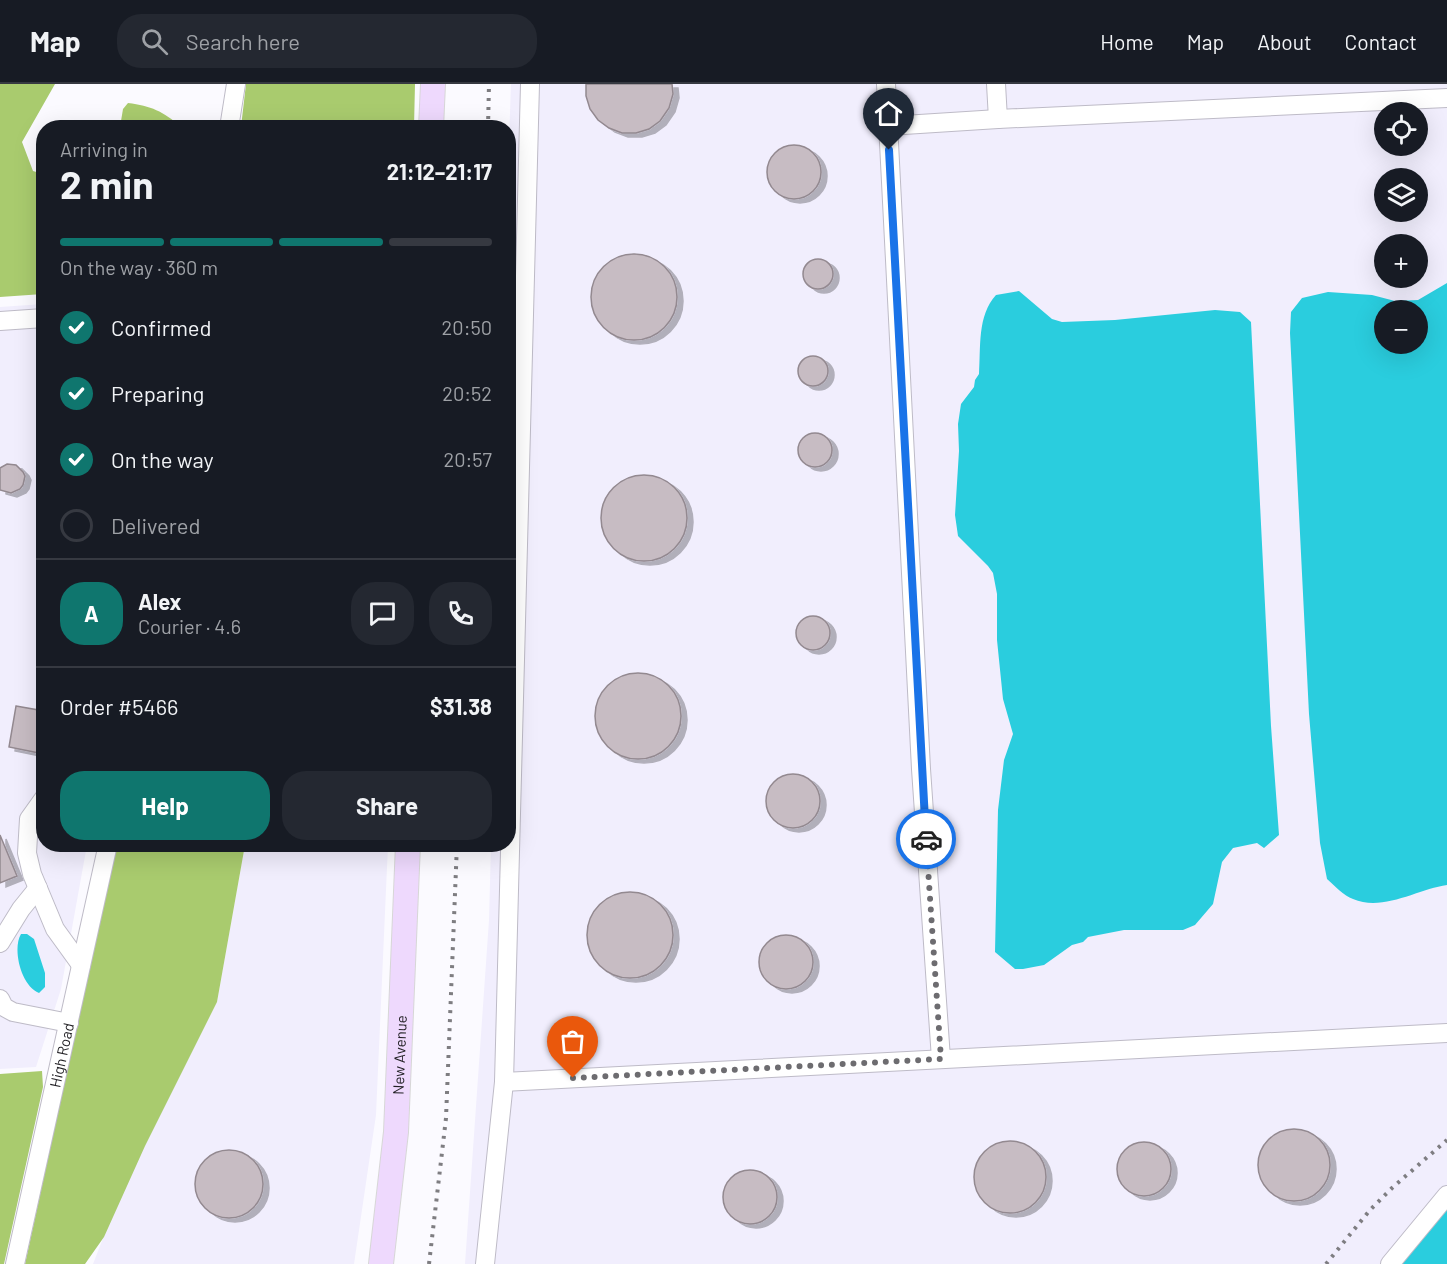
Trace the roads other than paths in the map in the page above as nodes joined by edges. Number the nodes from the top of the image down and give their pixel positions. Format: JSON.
{"nodes":[{"id":1,"x":236,"y":84,"type":"edge"},
{"id":2,"x":433,"y":84,"type":"edge"},
{"id":3,"x":530,"y":84,"type":"edge"},
{"id":4,"x":886,"y":84,"type":"edge"},
{"id":5,"x":996,"y":84,"type":"edge"},
{"id":6,"x":1447,"y":98,"type":"edge"},
{"id":7,"x":998,"y":119,"type":"junction"},
{"id":8,"x":230,"y":120,"type":"edge"},
{"id":9,"x":432,"y":120,"type":"edge"},
{"id":10,"x":888,"y":126,"type":"junction"},
{"id":11,"x":36,"y":319,"type":"edge"},
{"id":12,"x":0,"y":321,"type":"edge"},
{"id":13,"x":516,"y":621,"type":"edge"},
{"id":14,"x":36,"y":809,"type":"edge"},
{"id":15,"x":106,"y":852,"type":"edge"},
{"id":16,"x":408,"y":852,"type":"edge"},
{"id":17,"x":510,"y":852,"type":"edge"},
{"id":18,"x":38,"y":888,"type":"junction"},
{"id":19,"x":0,"y":943,"type":"edge"},
{"id":20,"x":81,"y":965,"type":"junction"},
{"id":21,"x":1,"y":1005,"type":"edge"},
{"id":22,"x":69,"y":1023,"type":"junction"},
{"id":23,"x":1447,"y":1033,"type":"edge"},
{"id":24,"x":941,"y":1059,"type":"junction"},
{"id":25,"x":504,"y":1082,"type":"junction"},
{"id":26,"x":1447,"y":1195,"type":"edge"},
{"id":27,"x":15,"y":1264,"type":"edge"},
{"id":28,"x":381,"y":1264,"type":"edge"},
{"id":29,"x":485,"y":1264,"type":"edge"},
{"id":30,"x":1390,"y":1264,"type":"edge"}],
"edges":[{"from":1,"to":8,"type":"street"},
{"from":2,"to":9,"type":"main road"},
{"from":3,"to":13,"type":"street"},
{"from":4,"to":10,"type":"street"},
{"from":5,"to":7,"type":"street"},
{"from":6,"to":7,"type":"street"},
{"from":7,"to":10,"type":"street"},
{"from":10,"to":24,"type":"street"},
{"from":11,"to":12,"type":"street"},
{"from":14,"to":18,"type":"street"},
{"from":15,"to":20,"type":"street","name":"High Road"},
{"from":16,"to":28,"type":"main road","name":"New Avenue"},
{"from":17,"to":25,"type":"street"},
{"from":18,"to":19,"type":"street"},
{"from":18,"to":20,"type":"street"},
{"from":20,"to":22,"type":"street","name":"High Road"},
{"from":21,"to":22,"type":"street"},
{"from":22,"to":27,"type":"street","name":"High Road"},
{"from":23,"to":24,"type":"street"},
{"from":24,"to":25,"type":"street"},
{"from":25,"to":29,"type":"street"},
{"from":26,"to":30,"type":"street"}]}
